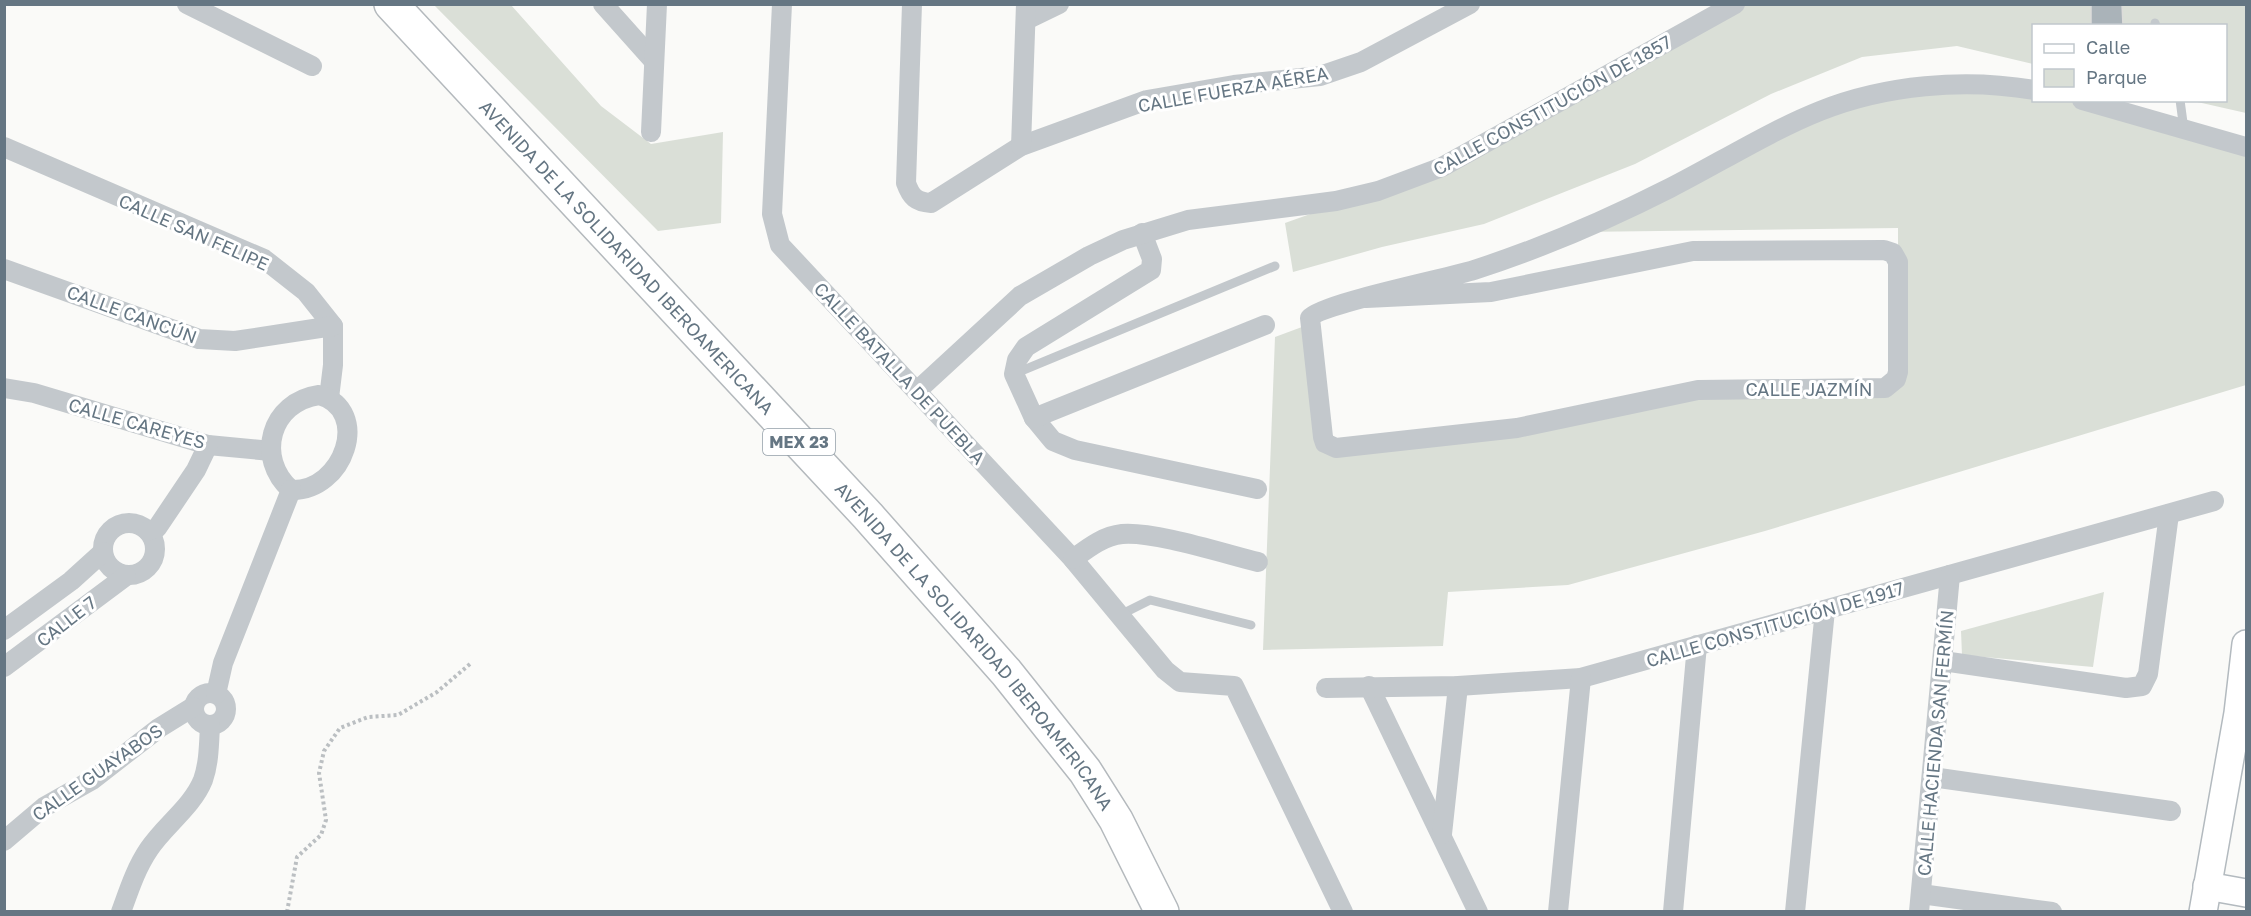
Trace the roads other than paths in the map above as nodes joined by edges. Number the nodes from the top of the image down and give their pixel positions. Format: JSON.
{"nodes":[{"id":1,"x":187,"y":4,"type":"edge"},
{"id":2,"x":391,"y":4,"type":"edge"},
{"id":3,"x":603,"y":4,"type":"edge"},
{"id":4,"x":657,"y":4,"type":"edge"},
{"id":5,"x":782,"y":4,"type":"edge"},
{"id":6,"x":912,"y":4,"type":"edge"},
{"id":7,"x":1059,"y":4,"type":"edge"},
{"id":8,"x":1470,"y":4,"type":"edge"},
{"id":9,"x":1735,"y":4,"type":"edge"},
{"id":10,"x":1026,"y":12,"type":"edge"},
{"id":11,"x":653,"y":60,"type":"junction"},
{"id":12,"x":312,"y":66,"type":"dead end"},
{"id":13,"x":2032,"y":90,"type":"edge"},
{"id":14,"x":2089,"y":102,"type":"edge"},
{"id":15,"x":2180,"y":102,"type":"edge"},
{"id":16,"x":2184,"y":130,"type":"junction"},
{"id":17,"x":651,"y":132,"type":"dead end"},
{"id":18,"x":1021,"y":146,"type":"junction"},
{"id":19,"x":4,"y":147,"type":"edge"},
{"id":20,"x":2247,"y":147,"type":"edge"},
{"id":21,"x":1142,"y":233,"type":"junction"},
{"id":22,"x":1275,"y":266,"type":"dead end"},
{"id":23,"x":4,"y":269,"type":"edge"},
{"id":24,"x":1366,"y":298,"type":"junction"},
{"id":25,"x":1265,"y":325,"type":"dead end"},
{"id":26,"x":333,"y":326,"type":"junction"},
{"id":27,"x":1014,"y":374,"type":"junction"},
{"id":28,"x":4,"y":388,"type":"edge"},
{"id":29,"x":918,"y":390,"type":"junction"},
{"id":30,"x":329,"y":398,"type":"junction"},
{"id":31,"x":1034,"y":418,"type":"junction"},
{"id":32,"x":208,"y":444,"type":"junction"},
{"id":33,"x":271,"y":451,"type":"junction"},
{"id":34,"x":1257,"y":489,"type":"dead end"},
{"id":35,"x":291,"y":490,"type":"junction"},
{"id":36,"x":2214,"y":501,"type":"dead end"},
{"id":37,"x":2169,"y":514,"type":"junction"},
{"id":38,"x":148,"y":531,"type":"junction"},
{"id":39,"x":103,"y":552,"type":"junction"},
{"id":40,"x":1073,"y":559,"type":"junction"},
{"id":41,"x":1258,"y":562,"type":"dead end"},
{"id":42,"x":1950,"y":575,"type":"junction"},
{"id":43,"x":126,"y":576,"type":"junction"},
{"id":44,"x":1825,"y":610,"type":"junction"},
{"id":45,"x":1120,"y":615,"type":"junction"},
{"id":46,"x":1251,"y":625,"type":"dead end"},
{"id":47,"x":4,"y":630,"type":"edge"},
{"id":48,"x":2247,"y":644,"type":"edge"},
{"id":49,"x":1697,"y":645,"type":"junction"},
{"id":50,"x":1943,"y":661,"type":"junction"},
{"id":51,"x":4,"y":667,"type":"edge"},
{"id":52,"x":1581,"y":678,"type":"junction"},
{"id":53,"x":1369,"y":686,"type":"junction"},
{"id":54,"x":1458,"y":686,"type":"junction"},
{"id":55,"x":1326,"y":688,"type":"dead end"},
{"id":56,"x":216,"y":694,"type":"junction"},
{"id":57,"x":193,"y":707,"type":"junction"},
{"id":58,"x":2242,"y":714,"type":"edge"},
{"id":59,"x":210,"y":725,"type":"junction"},
{"id":60,"x":1932,"y":777,"type":"junction"},
{"id":61,"x":2171,"y":811,"type":"dead end"},
{"id":62,"x":1442,"y":834,"type":"junction"},
{"id":63,"x":4,"y":841,"type":"edge"},
{"id":64,"x":2247,"y":893,"type":"edge"},
{"id":65,"x":2205,"y":899,"type":"edge"},
{"id":66,"x":1920,"y":903,"type":"edge"},
{"id":67,"x":121,"y":912,"type":"edge"},
{"id":68,"x":1162,"y":912,"type":"edge"},
{"id":69,"x":1343,"y":912,"type":"edge"},
{"id":70,"x":1478,"y":912,"type":"edge"},
{"id":71,"x":1558,"y":912,"type":"edge"},
{"id":72,"x":1673,"y":912,"type":"edge"},
{"id":73,"x":1795,"y":912,"type":"edge"},
{"id":74,"x":2052,"y":912,"type":"edge"}],
"edges":[{"from":1,"to":12,"type":"street"},
{"from":2,"to":68,"type":"highway","name":"AVENIDA DE LA SOLIDARIDAD IBEROAMERICANA","number":"MEX 23"},
{"from":3,"to":11,"type":"street"},
{"from":4,"to":11,"type":"street"},
{"from":5,"to":29,"type":"street","name":"CALLE BATALLA DE PUEBLA"},
{"from":6,"to":18,"type":"street","name":"CALLE FUERZA AÉREA"},
{"from":7,"to":10,"type":"street"},
{"from":8,"to":18,"type":"street","name":"CALLE FUERZA AÉREA"},
{"from":9,"to":21,"type":"street","name":"CALLE CONSTITUCIÓN DE 1857"},
{"from":10,"to":18,"type":"street"},
{"from":11,"to":17,"type":"street"},
{"from":13,"to":24,"type":"street","name":"CALLE JAZMÍN"},
{"from":14,"to":16,"type":"street"},
{"from":15,"to":16,"type":"lane"},
{"from":16,"to":20,"type":"street"},
{"from":19,"to":26,"type":"street","name":"CALLE SAN FELIPE"},
{"from":21,"to":27,"type":"street"},
{"from":21,"to":29,"type":"street","name":"CALLE CONSTITUCIÓN DE 1857"},
{"from":22,"to":27,"type":"lane"},
{"from":23,"to":26,"type":"street","name":"CALLE CANCÚN"},
{"from":24,"to":24,"type":"street","name":"CALLE JAZMÍN"},
{"from":25,"to":31,"type":"street"},
{"from":26,"to":30,"type":"street"},
{"from":27,"to":31,"type":"street"},
{"from":28,"to":32,"type":"street","name":"CALLE CAREYES"},
{"from":29,"to":40,"type":"street","name":"CALLE BATALLA DE PUEBLA"},
{"from":30,"to":33,"type":"street"},
{"from":30,"to":35,"type":"street"},
{"from":31,"to":34,"type":"street"},
{"from":32,"to":33,"type":"street","name":"CALLE CAREYES"},
{"from":32,"to":38,"type":"street"},
{"from":33,"to":35,"type":"street"},
{"from":35,"to":56,"type":"street"},
{"from":36,"to":37,"type":"street","name":"CALLE CONSTITUCIÓN DE 1917"},
{"from":37,"to":42,"type":"street","name":"CALLE CONSTITUCIÓN DE 1917"},
{"from":37,"to":50,"type":"street"},
{"from":38,"to":39,"type":"street"},
{"from":38,"to":43,"type":"street"},
{"from":39,"to":43,"type":"street"},
{"from":39,"to":47,"type":"street","name":"CALLE 7"},
{"from":40,"to":41,"type":"street"},
{"from":40,"to":45,"type":"street","name":"CALLE BATALLA DE PUEBLA"},
{"from":42,"to":44,"type":"street","name":"CALLE CONSTITUCIÓN DE 1917"},
{"from":42,"to":50,"type":"street","name":"CALLE HACIENDA SAN FERMÍN"},
{"from":43,"to":51,"type":"street","name":"CALLE 7"},
{"from":44,"to":49,"type":"street","name":"CALLE CONSTITUCIÓN DE 1917"},
{"from":44,"to":73,"type":"street"},
{"from":45,"to":46,"type":"lane"},
{"from":45,"to":69,"type":"street","name":"CALLE BATALLA DE PUEBLA"},
{"from":48,"to":58,"type":"street"},
{"from":49,"to":52,"type":"street","name":"CALLE CONSTITUCIÓN DE 1917"},
{"from":49,"to":72,"type":"street"},
{"from":50,"to":60,"type":"street","name":"CALLE HACIENDA SAN FERMÍN"},
{"from":52,"to":54,"type":"street","name":"CALLE CONSTITUCIÓN DE 1917"},
{"from":52,"to":71,"type":"street"},
{"from":53,"to":54,"type":"street","name":"CALLE CONSTITUCIÓN DE 1917"},
{"from":53,"to":55,"type":"street","name":"CALLE CONSTITUCIÓN DE 1917"},
{"from":53,"to":62,"type":"street"},
{"from":54,"to":62,"type":"street"},
{"from":56,"to":57,"type":"street"},
{"from":56,"to":59,"type":"street"},
{"from":57,"to":59,"type":"street"},
{"from":57,"to":63,"type":"street","name":"CALLE GUAYABOS"},
{"from":58,"to":65,"type":"street"},
{"from":59,"to":67,"type":"street"},
{"from":60,"to":61,"type":"street"},
{"from":60,"to":66,"type":"street","name":"CALLE HACIENDA SAN FERMÍN"},
{"from":62,"to":70,"type":"street"},
{"from":64,"to":65,"type":"street"},
{"from":66,"to":74,"type":"street"}]}
